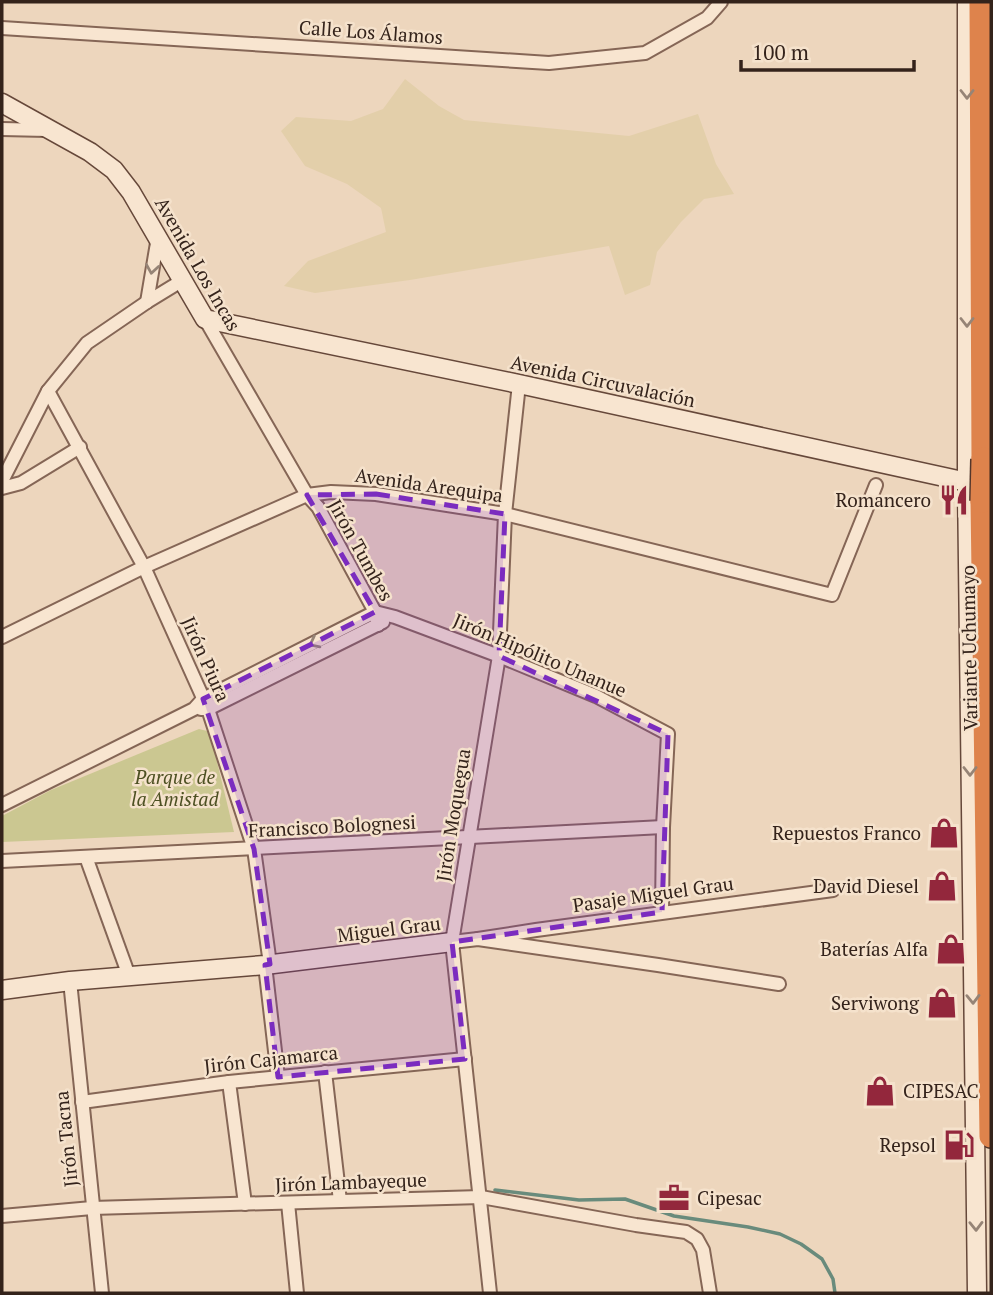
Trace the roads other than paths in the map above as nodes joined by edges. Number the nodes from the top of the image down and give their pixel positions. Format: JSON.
{"nodes":[{"id":1,"x":721,"y":2,"type":"edge"},
{"id":2,"x":967,"y":2,"type":"edge"},
{"id":3,"x":981,"y":2,"type":"edge"},
{"id":4,"x":2,"y":28,"type":"edge"},
{"id":5,"x":2,"y":103,"type":"edge"},
{"id":6,"x":2,"y":130,"type":"edge"},
{"id":7,"x":47,"y":130,"type":"junction"},
{"id":8,"x":158,"y":237,"type":"junction"},
{"id":9,"x":183,"y":280,"type":"junction"},
{"id":10,"x":147,"y":302,"type":"junction"},
{"id":11,"x":205,"y":319,"type":"junction"},
{"id":12,"x":519,"y":384,"type":"junction"},
{"id":13,"x":48,"y":391,"type":"junction"},
{"id":14,"x":80,"y":447,"type":"junction"},
{"id":15,"x":3,"y":476,"type":"edge"},
{"id":16,"x":967,"y":482,"type":"junction"},
{"id":17,"x":21,"y":483,"type":"junction"},
{"id":18,"x":876,"y":485,"type":"dead end"},
{"id":19,"x":2,"y":488,"type":"edge"},
{"id":20,"x":986,"y":492,"type":"edge"},
{"id":21,"x":307,"y":495,"type":"junction"},
{"id":22,"x":505,"y":514,"type":"junction"},
{"id":23,"x":144,"y":567,"type":"junction"},
{"id":24,"x":376,"y":619,"type":"junction"},
{"id":25,"x":2,"y":637,"type":"edge"},
{"id":26,"x":499,"y":656,"type":"junction"},
{"id":27,"x":201,"y":705,"type":"junction"},
{"id":28,"x":2,"y":804,"type":"edge"},
{"id":29,"x":663,"y":827,"type":"junction"},
{"id":30,"x":469,"y":838,"type":"junction"},
{"id":31,"x":254,"y":849,"type":"junction"},
{"id":32,"x":86,"y":857,"type":"junction"},
{"id":33,"x":2,"y":861,"type":"edge"},
{"id":34,"x":833,"y":890,"type":"dead end"},
{"id":35,"x":662,"y":912,"type":"junction"},
{"id":36,"x":478,"y":939,"type":"junction"},
{"id":37,"x":452,"y":942,"type":"junction"},
{"id":38,"x":268,"y":964,"type":"junction"},
{"id":39,"x":129,"y":976,"type":"junction"},
{"id":40,"x":70,"y":981,"type":"junction"},
{"id":41,"x":779,"y":984,"type":"dead end"},
{"id":42,"x":2,"y":990,"type":"edge"},
{"id":43,"x":464,"y":1059,"type":"junction"},
{"id":44,"x":325,"y":1072,"type":"junction"},
{"id":45,"x":278,"y":1077,"type":"junction"},
{"id":46,"x":229,"y":1082,"type":"junction"},
{"id":47,"x":82,"y":1102,"type":"junction"},
{"id":48,"x":991,"y":1136,"type":"edge"},
{"id":49,"x":481,"y":1197,"type":"junction"},
{"id":50,"x":340,"y":1201,"type":"junction"},
{"id":51,"x":288,"y":1203,"type":"junction"},
{"id":52,"x":245,"y":1204,"type":"junction"},
{"id":53,"x":92,"y":1208,"type":"junction"},
{"id":54,"x":2,"y":1216,"type":"edge"},
{"id":55,"x":102,"y":1293,"type":"edge"},
{"id":56,"x":297,"y":1293,"type":"edge"},
{"id":57,"x":490,"y":1293,"type":"edge"},
{"id":58,"x":710,"y":1293,"type":"edge"},
{"id":59,"x":977,"y":1293,"type":"edge"}],
"edges":[{"from":1,"to":4,"type":"street","name":"Calle Los Álamos"},
{"from":2,"to":16,"type":"street","name":"Variante Uchumayo","one_way":true},
{"from":3,"to":20,"type":"highway","name":"Variante Uchumayo","bridge":true},
{"from":5,"to":7,"type":"street","name":"Avenida Los Incas"},
{"from":6,"to":7,"type":"street"},
{"from":7,"to":8,"type":"street","name":"Avenida Los Incas"},
{"from":8,"to":9,"type":"street","name":"Avenida Los Incas"},
{"from":8,"to":10,"type":"street","one_way":true},
{"from":9,"to":10,"type":"street"},
{"from":9,"to":11,"type":"street","name":"Avenida Los Incas"},
{"from":10,"to":13,"type":"street"},
{"from":11,"to":12,"type":"street","name":"Avenida Circuvalación"},
{"from":11,"to":21,"type":"street","name":"Avenida Los Incas"},
{"from":12,"to":16,"type":"street","name":"Avenida Circuvalación"},
{"from":12,"to":22,"type":"street","name":"Jirón Moquegua"},
{"from":13,"to":14,"type":"street","name":"Jirón Piura"},
{"from":13,"to":15,"type":"street"},
{"from":14,"to":17,"type":"street"},
{"from":14,"to":23,"type":"street","name":"Jirón Piura"},
{"from":15,"to":17,"type":"street"},
{"from":16,"to":20,"type":"street","name":"Avenida Circuvalación"},
{"from":16,"to":59,"type":"street","name":"Variante Uchumayo","one_way":true},
{"from":17,"to":19,"type":"street"},
{"from":18,"to":22,"type":"street","name":"Avenida Arequipa"},
{"from":20,"to":48,"type":"highway","name":"Variante Uchumayo"},
{"from":21,"to":22,"type":"street","name":"Avenida Arequipa"},
{"from":21,"to":23,"type":"street","name":"Avenida Arequipa"},
{"from":21,"to":24,"type":"street","name":"Jirón Tumbes"},
{"from":22,"to":26,"type":"street","name":"Jirón Moquegua"},
{"from":23,"to":25,"type":"street","name":"Avenida Arequipa"},
{"from":23,"to":27,"type":"street","name":"Jirón Piura"},
{"from":24,"to":26,"type":"street","name":"Jirón Hipólito Unanue"},
{"from":24,"to":27,"type":"street"},
{"from":26,"to":29,"type":"street","name":"Jirón Hipólito Unanue"},
{"from":26,"to":30,"type":"street","name":"Jirón Moquegua"},
{"from":27,"to":28,"type":"street"},
{"from":27,"to":31,"type":"street","name":"Jirón Piura"},
{"from":29,"to":30,"type":"street","name":"Francisco Bolognesi"},
{"from":29,"to":35,"type":"street"},
{"from":30,"to":31,"type":"street","name":"Francisco Bolognesi"},
{"from":30,"to":37,"type":"street","name":"Jirón Moquegua"},
{"from":31,"to":32,"type":"street","name":"Francisco Bolognesi"},
{"from":31,"to":38,"type":"street","name":"Jirón Piura"},
{"from":32,"to":33,"type":"street","name":"Francisco Bolognesi"},
{"from":32,"to":39,"type":"street"},
{"from":34,"to":35,"type":"street","name":"Pasaje Miguel Grau"},
{"from":35,"to":36,"type":"street","name":"Pasaje Miguel Grau"},
{"from":36,"to":37,"type":"street","name":"Miguel Grau"},
{"from":36,"to":41,"type":"street","name":"Miguel Grau"},
{"from":37,"to":38,"type":"street","name":"Miguel Grau"},
{"from":37,"to":43,"type":"street","name":"Jirón Moquegua"},
{"from":38,"to":39,"type":"street","name":"Miguel Grau"},
{"from":38,"to":45,"type":"street","name":"Jirón Piura"},
{"from":39,"to":40,"type":"street","name":"Miguel Grau"},
{"from":40,"to":42,"type":"street","name":"Miguel Grau"},
{"from":40,"to":47,"type":"street","name":"Jirón Tacna"},
{"from":43,"to":44,"type":"street","name":"Jirón Cajamarca"},
{"from":43,"to":49,"type":"street","name":"Jirón Moquegua"},
{"from":44,"to":45,"type":"street","name":"Jirón Cajamarca"},
{"from":44,"to":50,"type":"street"},
{"from":45,"to":46,"type":"street","name":"Jirón Cajamarca"},
{"from":46,"to":47,"type":"street","name":"Jirón Cajamarca"},
{"from":46,"to":52,"type":"street"},
{"from":47,"to":53,"type":"street","name":"Jirón Tacna"},
{"from":49,"to":50,"type":"street","name":"Jirón Lambayeque"},
{"from":49,"to":57,"type":"street","name":"Jirón Moquegua"},
{"from":49,"to":58,"type":"street","name":"Jirón Lambayeque"},
{"from":50,"to":51,"type":"street","name":"Jirón Lambayeque"},
{"from":51,"to":52,"type":"street","name":"Jirón Lambayeque"},
{"from":51,"to":56,"type":"street"},
{"from":52,"to":53,"type":"street","name":"Jirón Lambayeque"},
{"from":53,"to":54,"type":"street","name":"Jirón Lambayeque"},
{"from":53,"to":55,"type":"street","name":"Jirón Tacna"}]}
